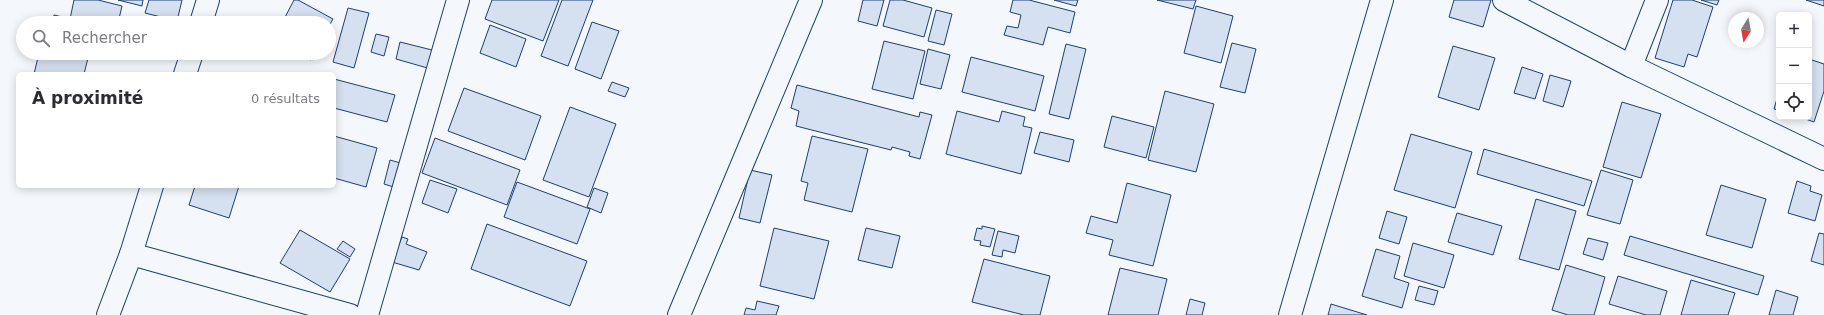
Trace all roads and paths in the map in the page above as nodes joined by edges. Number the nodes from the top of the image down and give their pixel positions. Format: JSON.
{"nodes":[{"id":1,"x":208,"y":0,"type":"edge"},
{"id":2,"x":458,"y":0,"type":"edge"},
{"id":3,"x":811,"y":0,"type":"edge"},
{"id":4,"x":1382,"y":0,"type":"edge"},
{"id":5,"x":1504,"y":0,"type":"edge"},
{"id":6,"x":1657,"y":0,"type":"edge"},
{"id":7,"x":203,"y":16,"type":"edge"},
{"id":8,"x":190,"y":60,"type":"edge"},
{"id":9,"x":1631,"y":66,"type":"junction"},
{"id":10,"x":186,"y":72,"type":"edge"},
{"id":11,"x":1824,"y":159,"type":"edge"},
{"id":12,"x":151,"y":188,"type":"edge"},
{"id":13,"x":131,"y":254,"type":"junction"},
{"id":14,"x":108,"y":315,"type":"edge"},
{"id":15,"x":350,"y":315,"type":"edge"},
{"id":16,"x":367,"y":315,"type":"edge"},
{"id":17,"x":679,"y":315,"type":"edge"},
{"id":18,"x":1290,"y":315,"type":"edge"}],
"edges":[{"from":1,"to":7,"type":"street"},
{"from":2,"to":16,"type":"street"},
{"from":3,"to":17,"type":"street"},
{"from":4,"to":18,"type":"street"},
{"from":5,"to":9,"type":"street"},
{"from":6,"to":9,"type":"street"},
{"from":8,"to":10,"type":"street"},
{"from":9,"to":11,"type":"street"},
{"from":12,"to":13,"type":"street"},
{"from":13,"to":14,"type":"street"},
{"from":13,"to":15,"type":"street"}]}
